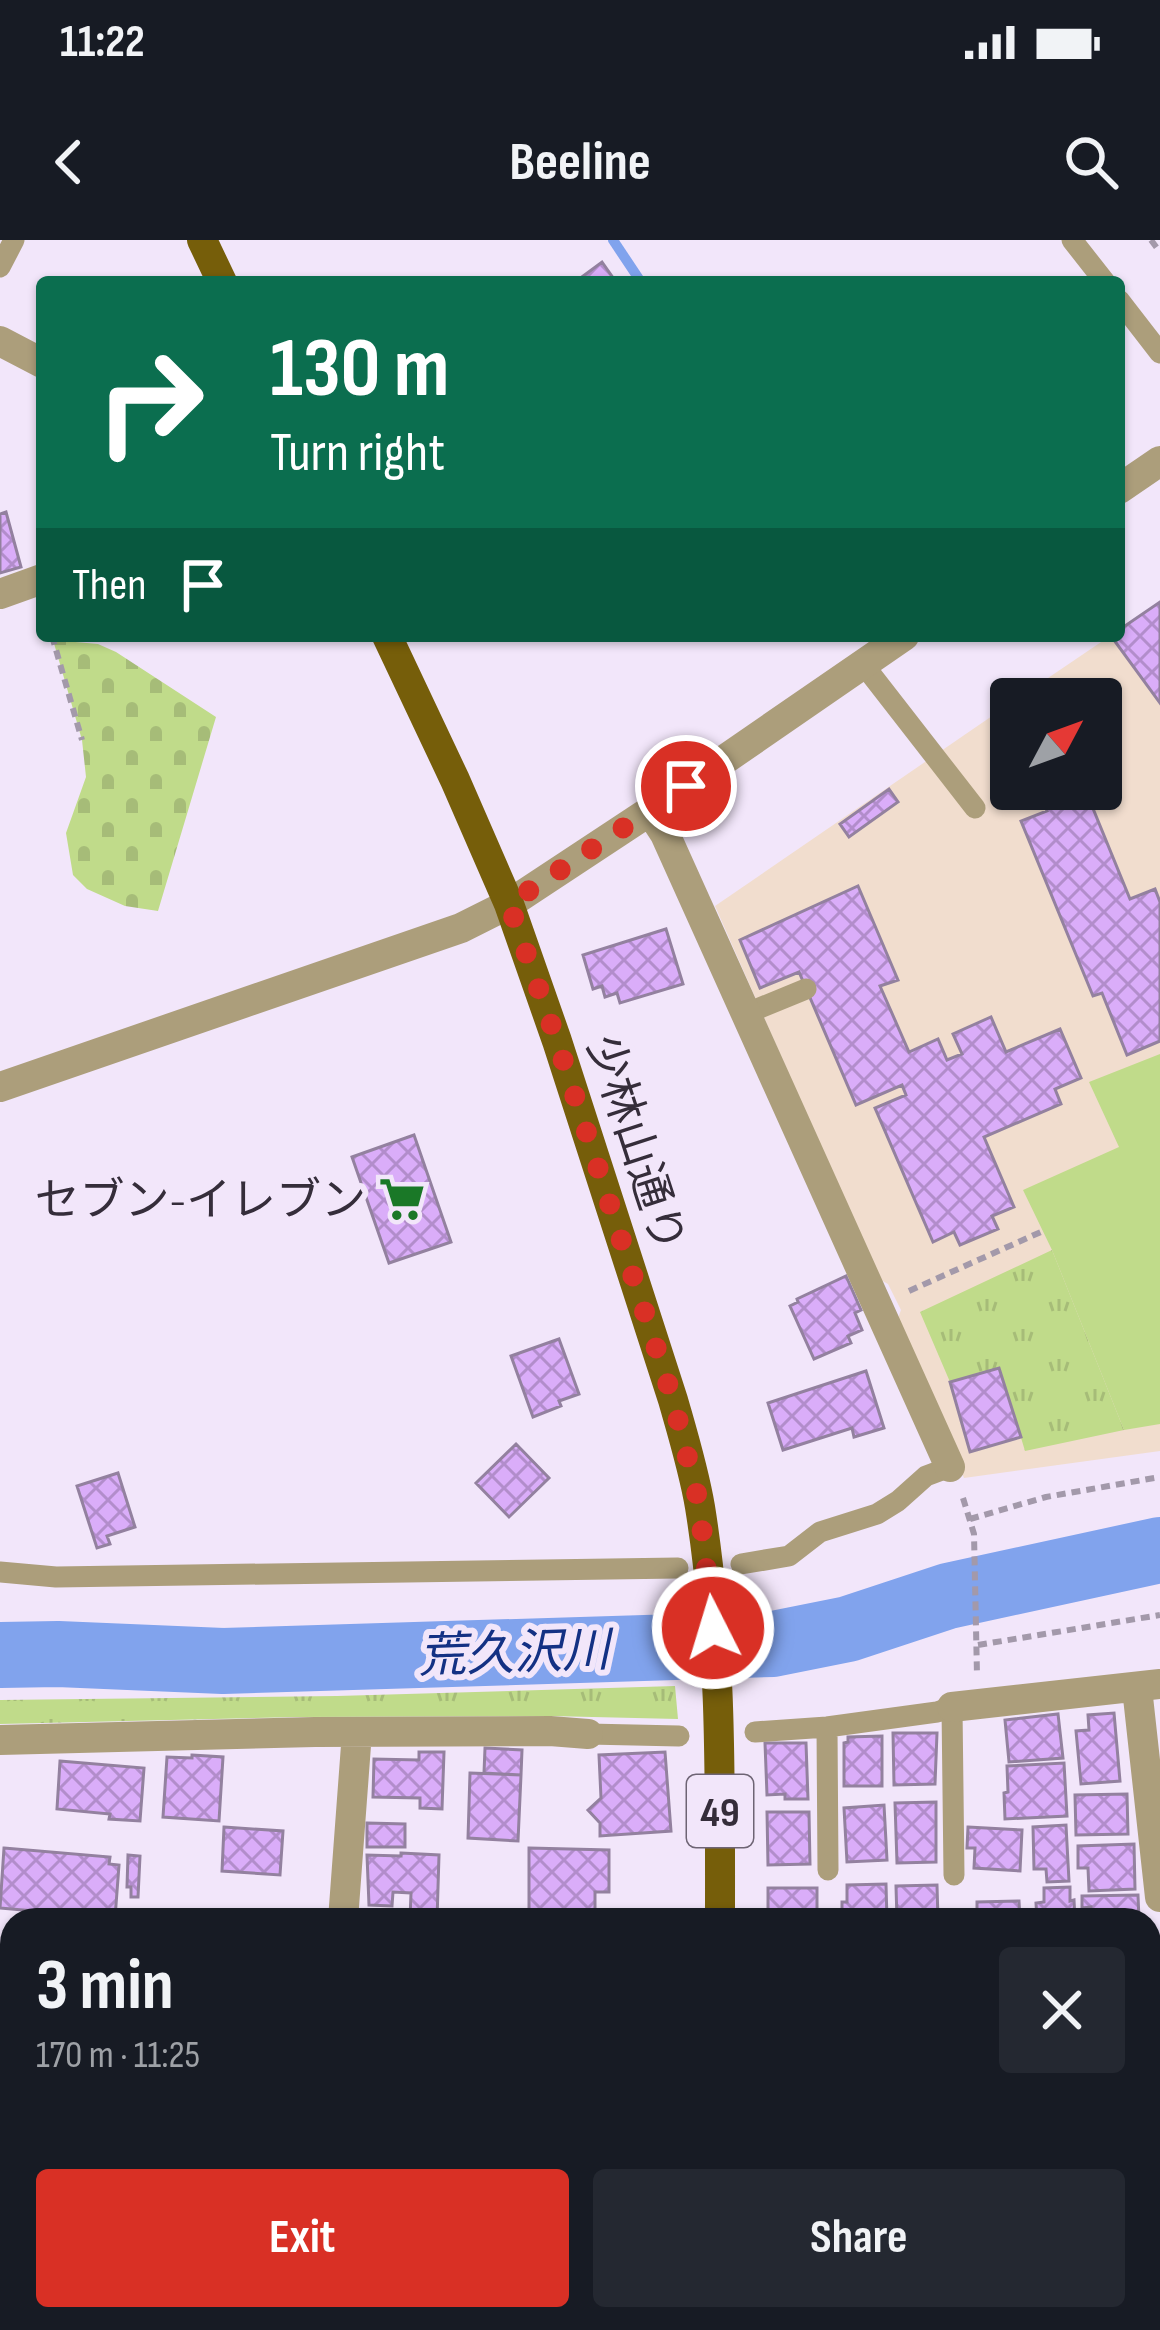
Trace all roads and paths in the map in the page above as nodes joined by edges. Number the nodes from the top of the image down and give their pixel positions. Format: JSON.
{"nodes":[{"id":1,"x":14,"y":240,"type":"edge"},
{"id":2,"x":202,"y":240,"type":"edge"},
{"id":3,"x":1072,"y":240,"type":"edge"},
{"id":4,"x":1151,"y":240,"type":"edge"},
{"id":5,"x":1160,"y":252,"type":"edge"},
{"id":6,"x":0,"y":267,"type":"edge"},
{"id":7,"x":219,"y":276,"type":"edge"},
{"id":8,"x":1100,"y":276,"type":"edge"},
{"id":9,"x":1125,"y":308,"type":"edge"},
{"id":10,"x":0,"y":341,"type":"edge"},
{"id":11,"x":1160,"y":353,"type":"edge"},
{"id":12,"x":36,"y":360,"type":"edge"},
{"id":13,"x":1160,"y":460,"type":"edge"},
{"id":14,"x":1125,"y":485,"type":"edge"},
{"id":15,"x":36,"y":581,"type":"edge"},
{"id":16,"x":0,"y":594,"type":"edge"},
{"id":17,"x":54,"y":642,"type":"edge"},
{"id":18,"x":390,"y":642,"type":"edge"},
{"id":19,"x":895,"y":642,"type":"edge"},
{"id":20,"x":863,"y":664,"type":"junction"},
{"id":21,"x":82,"y":740,"type":"dead end"},
{"id":22,"x":975,"y":808,"type":"dead end"},
{"id":23,"x":650,"y":811,"type":"junction"},
{"id":24,"x":509,"y":904,"type":"junction"},
{"id":25,"x":806,"y":989,"type":"dead end"},
{"id":26,"x":745,"y":1014,"type":"junction"},
{"id":27,"x":0,"y":1087,"type":"edge"},
{"id":28,"x":1043,"y":1231,"type":"dead end"},
{"id":29,"x":878,"y":1305,"type":"junction"},
{"id":30,"x":950,"y":1467,"type":"joint"},
{"id":31,"x":1160,"y":1477,"type":"edge"},
{"id":32,"x":741,"y":1564,"type":"dead end"},
{"id":33,"x":678,"y":1568,"type":"dead end"},
{"id":34,"x":0,"y":1573,"type":"edge"},
{"id":35,"x":1160,"y":1615,"type":"edge"},
{"id":36,"x":978,"y":1646,"type":"junction"},
{"id":37,"x":976,"y":1670,"type":"dead end"},
{"id":38,"x":1149,"y":1686,"type":"edge"},
{"id":39,"x":952,"y":1707,"type":"junction"},
{"id":40,"x":827,"y":1727,"type":"junction"},
{"id":41,"x":356,"y":1732,"type":"junction"},
{"id":42,"x":755,"y":1732,"type":"dead end"},
{"id":43,"x":588,"y":1734,"type":"joint"},
{"id":44,"x":679,"y":1736,"type":"dead end"},
{"id":45,"x":0,"y":1740,"type":"edge"},
{"id":46,"x":829,"y":1870,"type":"dead end"},
{"id":47,"x":954,"y":1874,"type":"dead end"},
{"id":48,"x":1160,"y":1897,"type":"edge"},
{"id":49,"x":344,"y":1908,"type":"edge"},
{"id":50,"x":720,"y":1908,"type":"edge"}],
"edges":[{"from":1,"to":6,"type":"lane"},
{"from":2,"to":7,"type":"main road"},
{"from":3,"to":8,"type":"lane"},
{"from":4,"to":5,"type":"path"},
{"from":9,"to":11,"type":"lane"},
{"from":10,"to":12,"type":"street"},
{"from":13,"to":14,"type":"street"},
{"from":15,"to":16,"type":"street"},
{"from":17,"to":21,"type":"path"},
{"from":18,"to":24,"type":"main road","name":"少林山通り","number":"49"},
{"from":19,"to":20,"type":"street"},
{"from":20,"to":22,"type":"lane"},
{"from":20,"to":23,"type":"street"},
{"from":23,"to":24,"type":"street"},
{"from":23,"to":26,"type":"street"},
{"from":24,"to":27,"type":"street"},
{"from":24,"to":50,"type":"main road","name":"少林山通り","number":"49"},
{"from":25,"to":26,"type":"lane"},
{"from":26,"to":29,"type":"street"},
{"from":28,"to":29,"type":"path"},
{"from":29,"to":30,"type":"street"},
{"from":30,"to":32,"type":"lane"},
{"from":31,"to":36,"type":"path"},
{"from":33,"to":34,"type":"lane"},
{"from":35,"to":36,"type":"path"},
{"from":36,"to":37,"type":"path"},
{"from":38,"to":39,"type":"street"},
{"from":38,"to":48,"type":"street"},
{"from":39,"to":40,"type":"lane"},
{"from":39,"to":47,"type":"lane"},
{"from":40,"to":42,"type":"lane"},
{"from":40,"to":46,"type":"lane"},
{"from":41,"to":43,"type":"street"},
{"from":41,"to":45,"type":"street"},
{"from":41,"to":49,"type":"street"},
{"from":43,"to":44,"type":"lane"}]}
